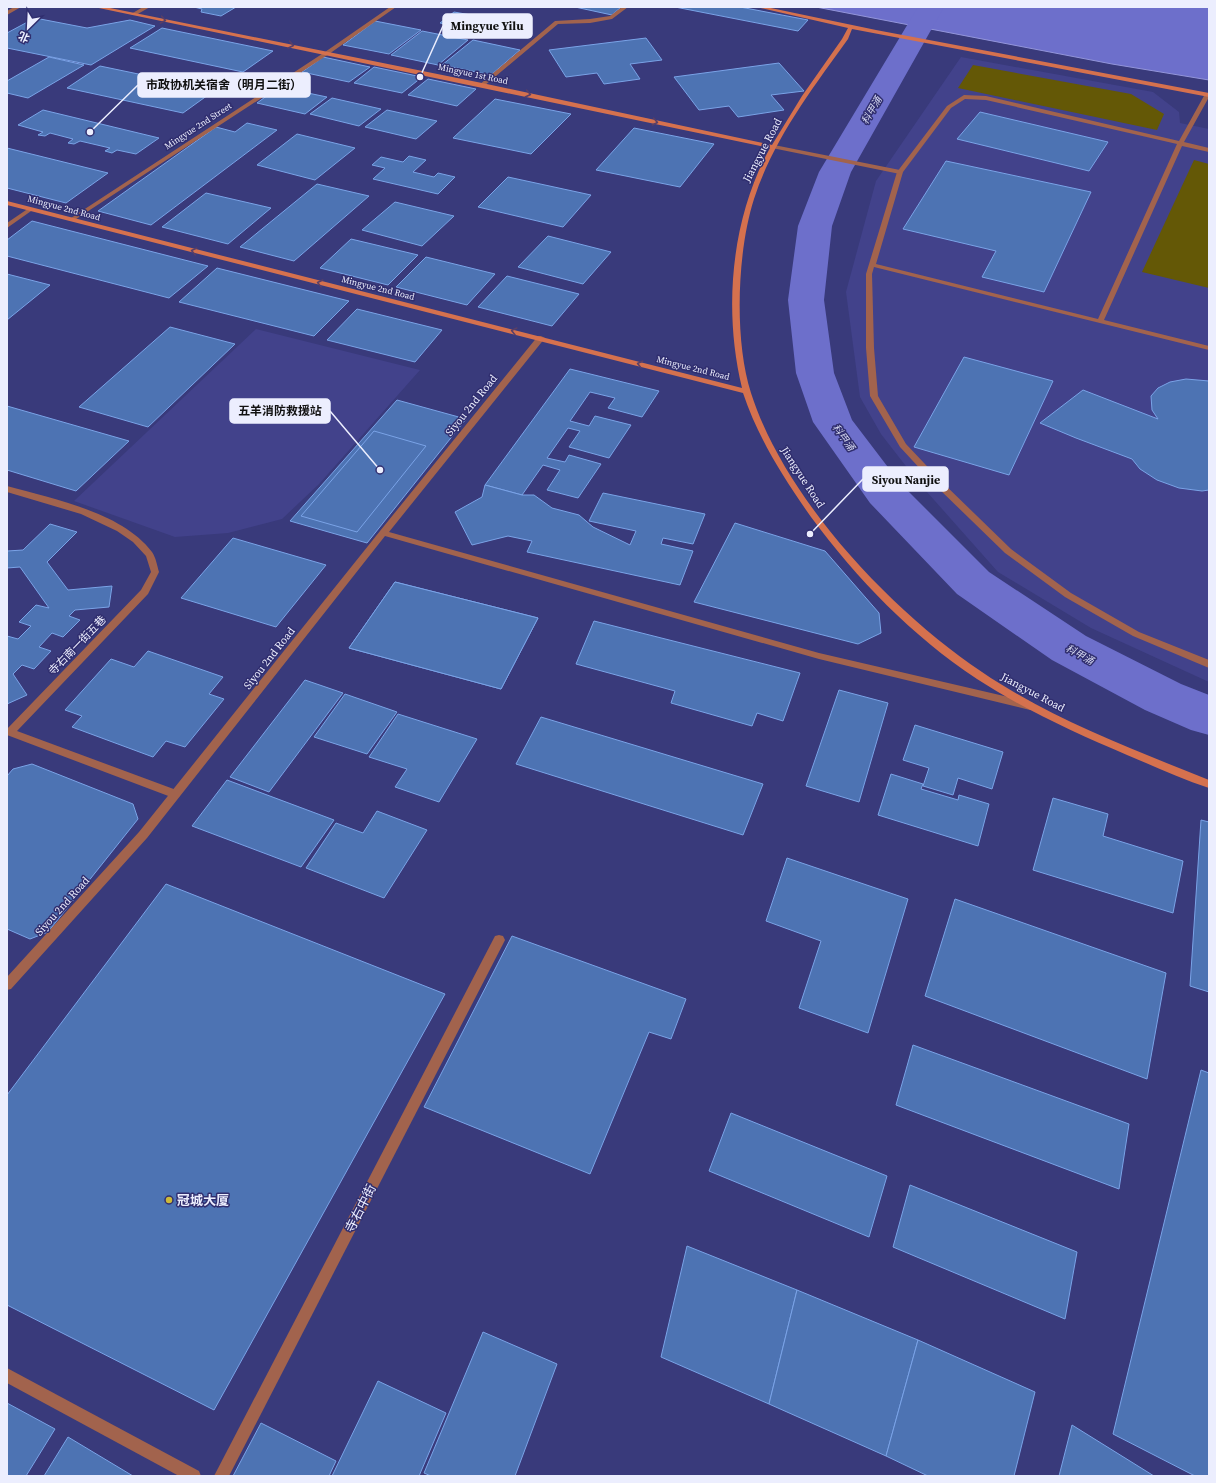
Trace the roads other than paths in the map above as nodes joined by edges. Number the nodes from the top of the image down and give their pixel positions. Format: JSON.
{"nodes":[{"id":1,"x":18,"y":7,"type":"edge"},
{"id":2,"x":97,"y":7,"type":"edge"},
{"id":3,"x":147,"y":7,"type":"edge"},
{"id":4,"x":393,"y":7,"type":"edge"},
{"id":5,"x":625,"y":7,"type":"edge"},
{"id":6,"x":759,"y":7,"type":"edge"},
{"id":7,"x":7,"y":13,"type":"edge"},
{"id":8,"x":134,"y":14,"type":"junction"},
{"id":9,"x":851,"y":26,"type":"junction"},
{"id":10,"x":327,"y":53,"type":"junction"},
{"id":11,"x":482,"y":85,"type":"junction"},
{"id":12,"x":1208,"y":95,"type":"edge"},
{"id":13,"x":1180,"y":144,"type":"junction"},
{"id":14,"x":774,"y":147,"type":"junction"},
{"id":15,"x":1209,"y":150,"type":"edge"},
{"id":16,"x":900,"y":172,"type":"junction"},
{"id":17,"x":7,"y":203,"type":"edge"},
{"id":18,"x":31,"y":209,"type":"junction"},
{"id":19,"x":71,"y":220,"type":"junction"},
{"id":20,"x":7,"y":226,"type":"edge"},
{"id":21,"x":873,"y":265,"type":"junction"},
{"id":22,"x":1100,"y":322,"type":"junction"},
{"id":23,"x":541,"y":338,"type":"junction"},
{"id":24,"x":1209,"y":348,"type":"edge"},
{"id":25,"x":746,"y":391,"type":"junction"},
{"id":26,"x":7,"y":489,"type":"edge"},
{"id":27,"x":383,"y":534,"type":"junction"},
{"id":28,"x":1209,"y":664,"type":"edge"},
{"id":29,"x":1032,"y":706,"type":"junction"},
{"id":30,"x":1209,"y":784,"type":"edge"},
{"id":31,"x":175,"y":794,"type":"junction"},
{"id":32,"x":499,"y":940,"type":"dead end"},
{"id":33,"x":7,"y":985,"type":"edge"},
{"id":34,"x":7,"y":1375,"type":"edge"},
{"id":35,"x":194,"y":1476,"type":"edge"},
{"id":36,"x":221,"y":1476,"type":"edge"}],
"edges":[{"from":1,"to":7,"type":"street"},
{"from":2,"to":8,"type":"street","name":"Mingyue 1st Road"},
{"from":3,"to":8,"type":"street"},
{"from":4,"to":10,"type":"street","name":"Mingyue 2nd Street"},
{"from":5,"to":11,"type":"street"},
{"from":6,"to":9,"type":"street"},
{"from":8,"to":10,"type":"street","name":"Mingyue 1st Road","one_way":true},
{"from":9,"to":12,"type":"street"},
{"from":9,"to":14,"type":"street","name":"Jiangyue Road"},
{"from":10,"to":11,"type":"street","name":"Mingyue 1st Road"},
{"from":10,"to":19,"type":"street","name":"Mingyue 2nd Street"},
{"from":11,"to":14,"type":"street","name":"Mingyue 1st Road","one_way":true},
{"from":12,"to":13,"type":"street"},
{"from":13,"to":15,"type":"street"},
{"from":13,"to":16,"type":"street"},
{"from":13,"to":22,"type":"street"},
{"from":14,"to":16,"type":"street"},
{"from":14,"to":25,"type":"street","name":"Jiangyue Road"},
{"from":16,"to":21,"type":"street"},
{"from":17,"to":18,"type":"street","name":"Mingyue 2nd Road"},
{"from":18,"to":19,"type":"street","name":"Mingyue 2nd Road"},
{"from":18,"to":20,"type":"street"},
{"from":23,"to":19,"type":"street","name":"Mingyue 2nd Road","one_way":true},
{"from":21,"to":22,"type":"street"},
{"from":21,"to":28,"type":"street"},
{"from":22,"to":24,"type":"street"},
{"from":25,"to":23,"type":"street","name":"Mingyue 2nd Road","one_way":true},
{"from":23,"to":27,"type":"street","name":"Siyou 2nd Road"},
{"from":25,"to":29,"type":"street","name":"Jiangyue Road"},
{"from":26,"to":31,"type":"street","name":"寺右南一街五巷"},
{"from":27,"to":29,"type":"street"},
{"from":27,"to":31,"type":"street","name":"Siyou 2nd Road"},
{"from":29,"to":30,"type":"street","name":"Jiangyue Road"},
{"from":31,"to":33,"type":"street","name":"Siyou 2nd Road"},
{"from":32,"to":36,"type":"street","name":"寺右中街"},
{"from":34,"to":35,"type":"street"}]}
